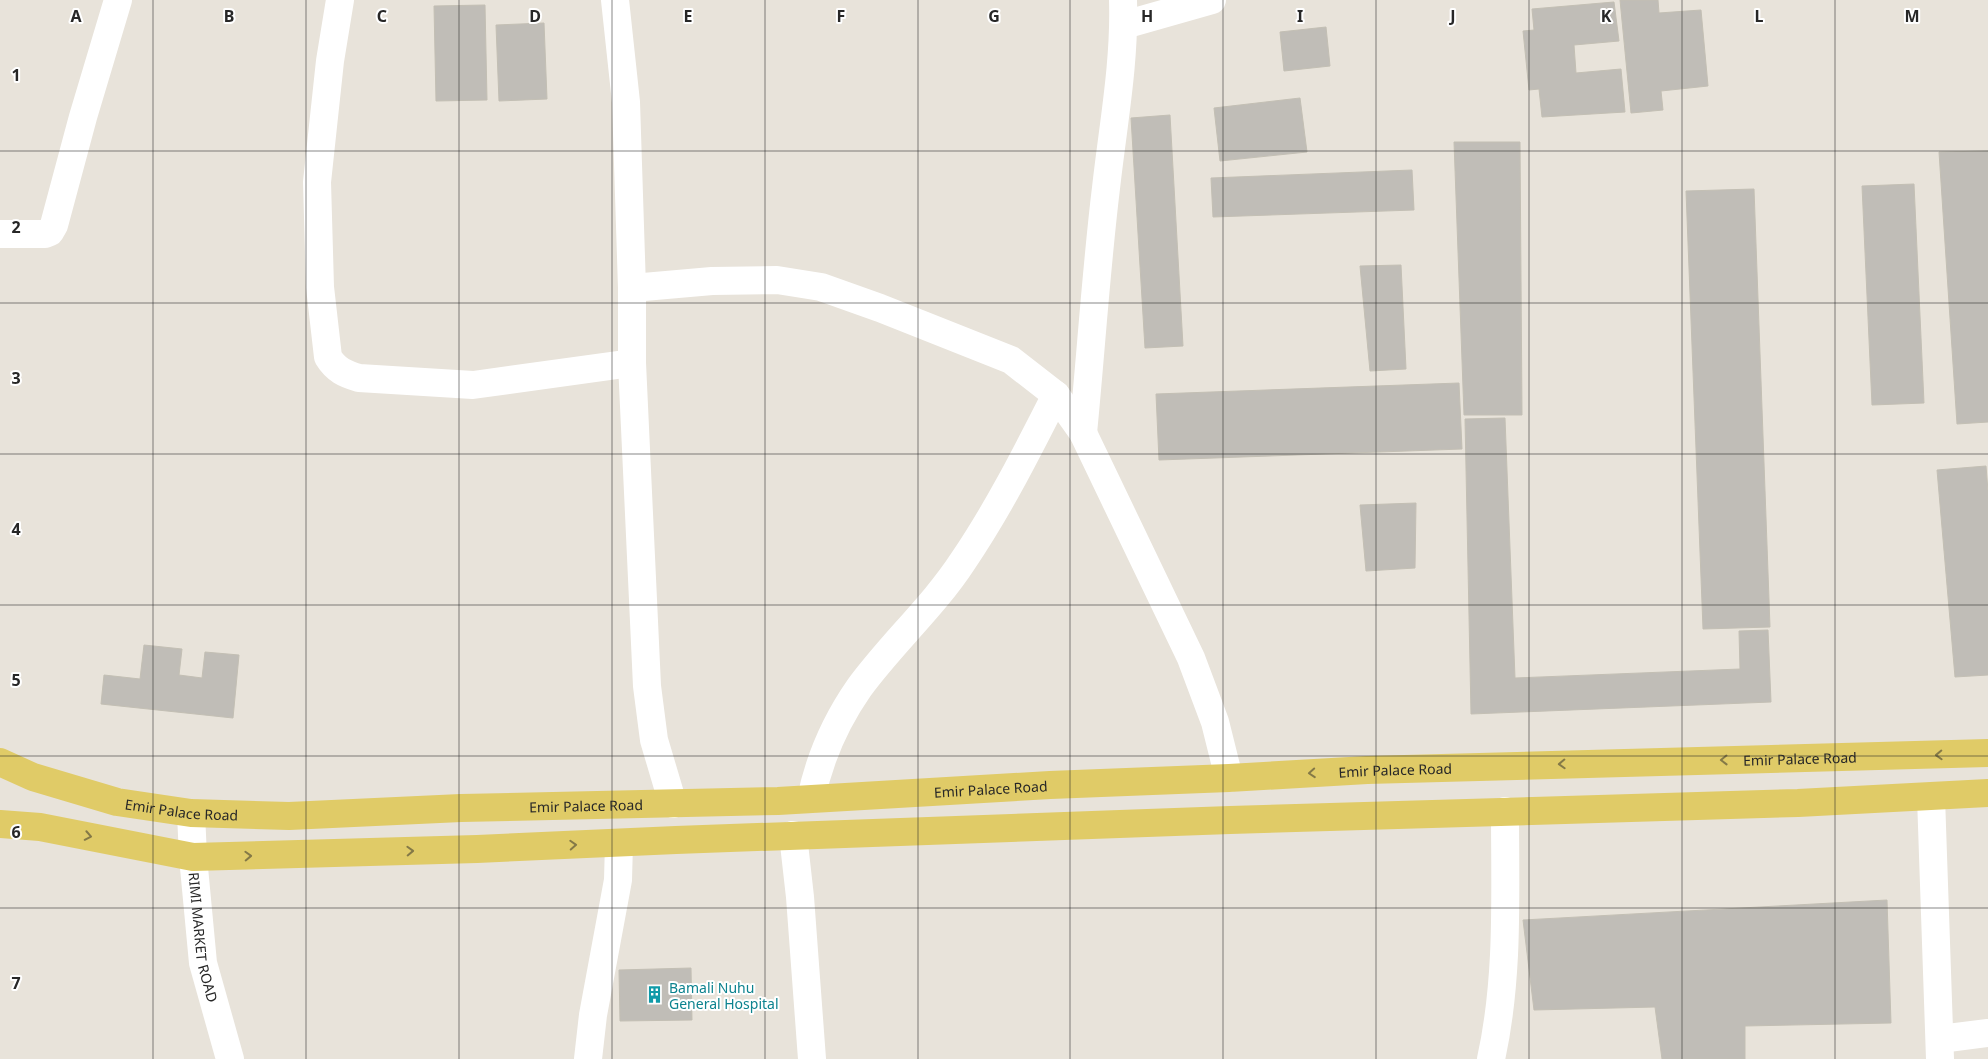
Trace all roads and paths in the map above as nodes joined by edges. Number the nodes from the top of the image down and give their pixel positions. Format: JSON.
{"nodes":[{"id":1,"x":118,"y":0,"type":"edge"},
{"id":2,"x":340,"y":0,"type":"edge"},
{"id":3,"x":615,"y":0,"type":"edge"},
{"id":4,"x":1212,"y":0,"type":"edge"},
{"id":5,"x":1123,"y":13,"type":"edge"},
{"id":6,"x":0,"y":234,"type":"edge"},
{"id":7,"x":632,"y":288,"type":"junction"},
{"id":8,"x":632,"y":363,"type":"junction"},
{"id":9,"x":1056,"y":395,"type":"junction"},
{"id":10,"x":1083,"y":433,"type":"junction"},
{"id":11,"x":1988,"y":753,"type":"edge"},
{"id":12,"x":0,"y":762,"type":"edge"},
{"id":13,"x":0,"y":768,"type":"edge"},
{"id":14,"x":33,"y":777,"type":"junction"},
{"id":15,"x":1229,"y":778,"type":"junction"},
{"id":16,"x":1988,"y":793,"type":"edge"},
{"id":17,"x":1931,"y":797,"type":"junction"},
{"id":18,"x":811,"y":799,"type":"junction"},
{"id":19,"x":673,"y":804,"type":"junction"},
{"id":20,"x":1505,"y":811,"type":"junction"},
{"id":21,"x":191,"y":813,"type":"junction"},
{"id":22,"x":0,"y":814,"type":"edge"},
{"id":23,"x":0,"y":824,"type":"edge"},
{"id":24,"x":40,"y":826,"type":"junction"},
{"id":25,"x":792,"y":835,"type":"junction"},
{"id":26,"x":618,"y":842,"type":"junction"},
{"id":27,"x":193,"y":857,"type":"junction"},
{"id":28,"x":1988,"y":1033,"type":"edge"},
{"id":29,"x":1940,"y":1049,"type":"edge"},
{"id":30,"x":230,"y":1059,"type":"edge"},
{"id":31,"x":588,"y":1059,"type":"edge"},
{"id":32,"x":812,"y":1059,"type":"edge"},
{"id":33,"x":1491,"y":1059,"type":"edge"}],
"edges":[{"from":1,"to":6,"type":"street"},
{"from":2,"to":8,"type":"street"},
{"from":3,"to":7,"type":"street"},
{"from":4,"to":5,"type":"street"},
{"from":5,"to":10,"type":"street"},
{"from":7,"to":8,"type":"street"},
{"from":7,"to":9,"type":"street"},
{"from":8,"to":19,"type":"street"},
{"from":9,"to":10,"type":"street"},
{"from":9,"to":18,"type":"street"},
{"from":10,"to":15,"type":"street"},
{"from":11,"to":15,"type":"main road","name":"Emir Palace Road","one_way":true},
{"from":12,"to":14,"type":"main road","name":"Emir Palace Road"},
{"from":13,"to":14,"type":"main road"},
{"from":14,"to":21,"type":"main road","name":"Emir Palace Road"},
{"from":15,"to":18,"type":"main road","name":"Emir Palace Road"},
{"from":16,"to":17,"type":"main road"},
{"from":17,"to":20,"type":"main road"},
{"from":17,"to":29,"type":"street"},
{"from":18,"to":19,"type":"main road","name":"Emir Palace Road"},
{"from":19,"to":21,"type":"main road","name":"Emir Palace Road"},
{"from":20,"to":25,"type":"main road"},
{"from":20,"to":33,"type":"street"},
{"from":21,"to":27,"type":"street","name":"RIMI MARKET ROAD"},
{"from":22,"to":24,"type":"main road"},
{"from":23,"to":24,"type":"main road"},
{"from":24,"to":27,"type":"main road","one_way":true},
{"from":25,"to":26,"type":"main road"},
{"from":25,"to":32,"type":"street"},
{"from":27,"to":26,"type":"main road","one_way":true},
{"from":26,"to":31,"type":"street"},
{"from":27,"to":30,"type":"street","name":"RIMI MARKET ROAD"},
{"from":28,"to":29,"type":"street"}]}
